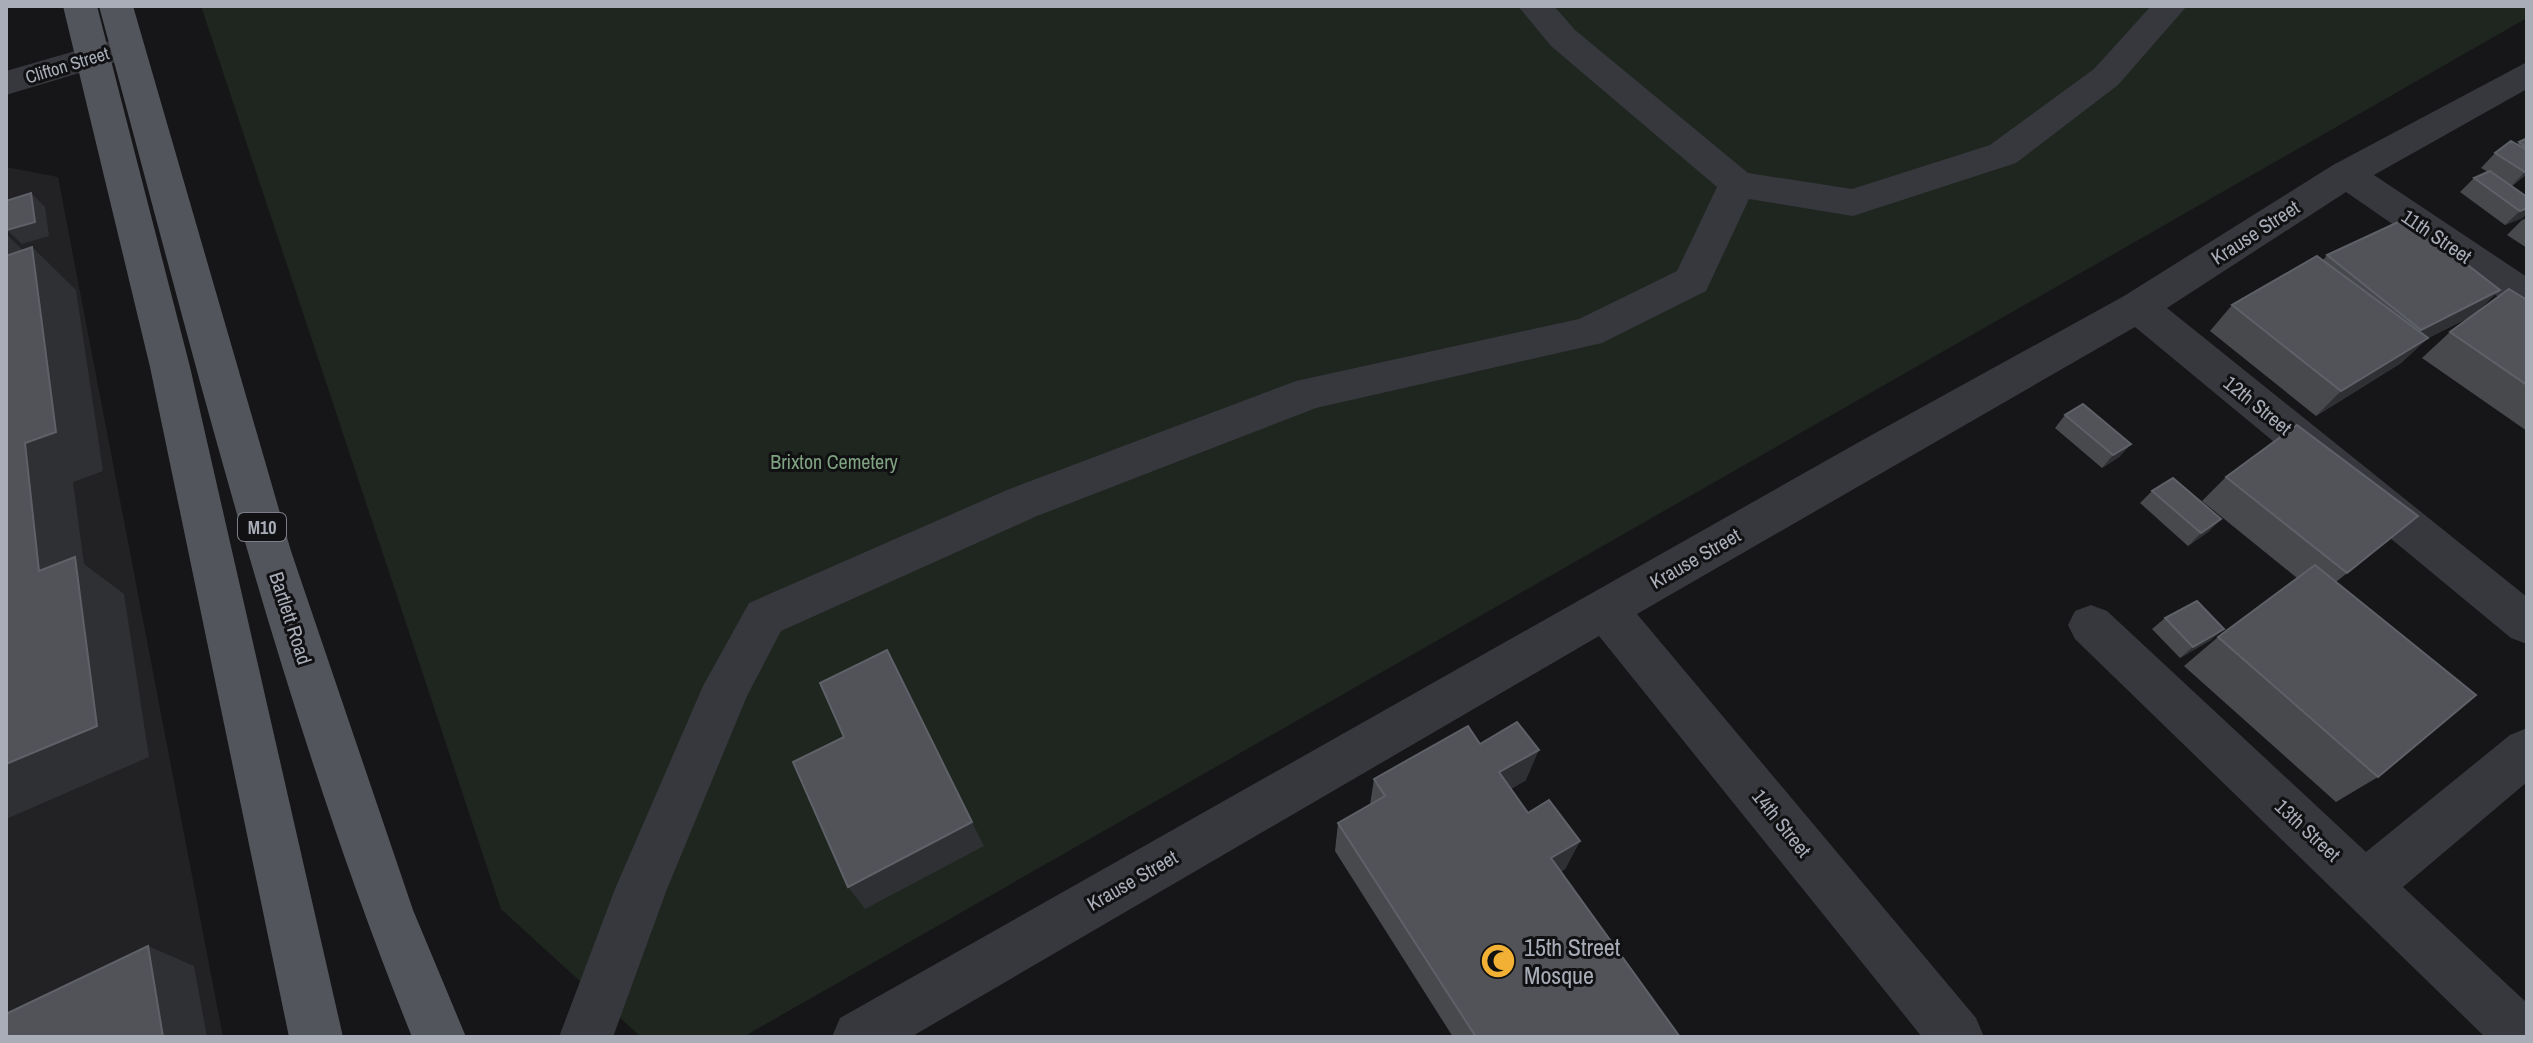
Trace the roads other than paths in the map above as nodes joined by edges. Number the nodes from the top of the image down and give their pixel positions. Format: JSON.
{"nodes":[{"id":1,"x":80,"y":6,"type":"edge"},
{"id":2,"x":1535,"y":6,"type":"edge"},
{"id":3,"x":2170,"y":6,"type":"edge"},
{"id":4,"x":112,"y":37,"type":"edge"},
{"id":5,"x":2527,"y":74,"type":"edge"},
{"id":6,"x":6,"y":83,"type":"edge"},
{"id":7,"x":2346,"y":174,"type":"junction"},
{"id":8,"x":1737,"y":184,"type":"junction"},
{"id":9,"x":2527,"y":297,"type":"edge"},
{"id":10,"x":2138,"y":307,"type":"junction"},
{"id":11,"x":1606,"y":610,"type":"junction"},
{"id":12,"x":2527,"y":624,"type":"edge"},
{"id":13,"x":2091,"y":625,"type":"dead end"},
{"id":14,"x":2527,"y":751,"type":"edge"},
{"id":15,"x":2366,"y":885,"type":"junction"},
{"id":16,"x":887,"y":1030,"type":"edge"},
{"id":17,"x":316,"y":1037,"type":"edge"},
{"id":18,"x":439,"y":1037,"type":"edge"},
{"id":19,"x":586,"y":1037,"type":"edge"},
{"id":20,"x":1957,"y":1037,"type":"edge"},
{"id":21,"x":2524,"y":1037,"type":"edge"}],
"edges":[{"from":1,"to":4,"type":"main road","name":"Bartlett Road","number":"M10"},
{"from":2,"to":8,"type":"street"},
{"from":3,"to":8,"type":"street"},
{"from":4,"to":6,"type":"street","name":"Clifton Street"},
{"from":4,"to":17,"type":"main road","name":"Bartlett Road","number":"M10"},
{"from":4,"to":18,"type":"main road","name":"Bartlett Road","number":"M10"},
{"from":5,"to":7,"type":"street","name":"Krause Street"},
{"from":7,"to":9,"type":"street","name":"11th Street"},
{"from":7,"to":10,"type":"street","name":"Krause Street"},
{"from":8,"to":19,"type":"street"},
{"from":10,"to":11,"type":"street","name":"Krause Street"},
{"from":10,"to":12,"type":"street","name":"12th Street"},
{"from":11,"to":16,"type":"street","name":"Krause Street"},
{"from":11,"to":20,"type":"street","name":"14th Street"},
{"from":13,"to":15,"type":"street","name":"13th Street"},
{"from":14,"to":15,"type":"street"},
{"from":15,"to":21,"type":"street","name":"13th Street"}]}
